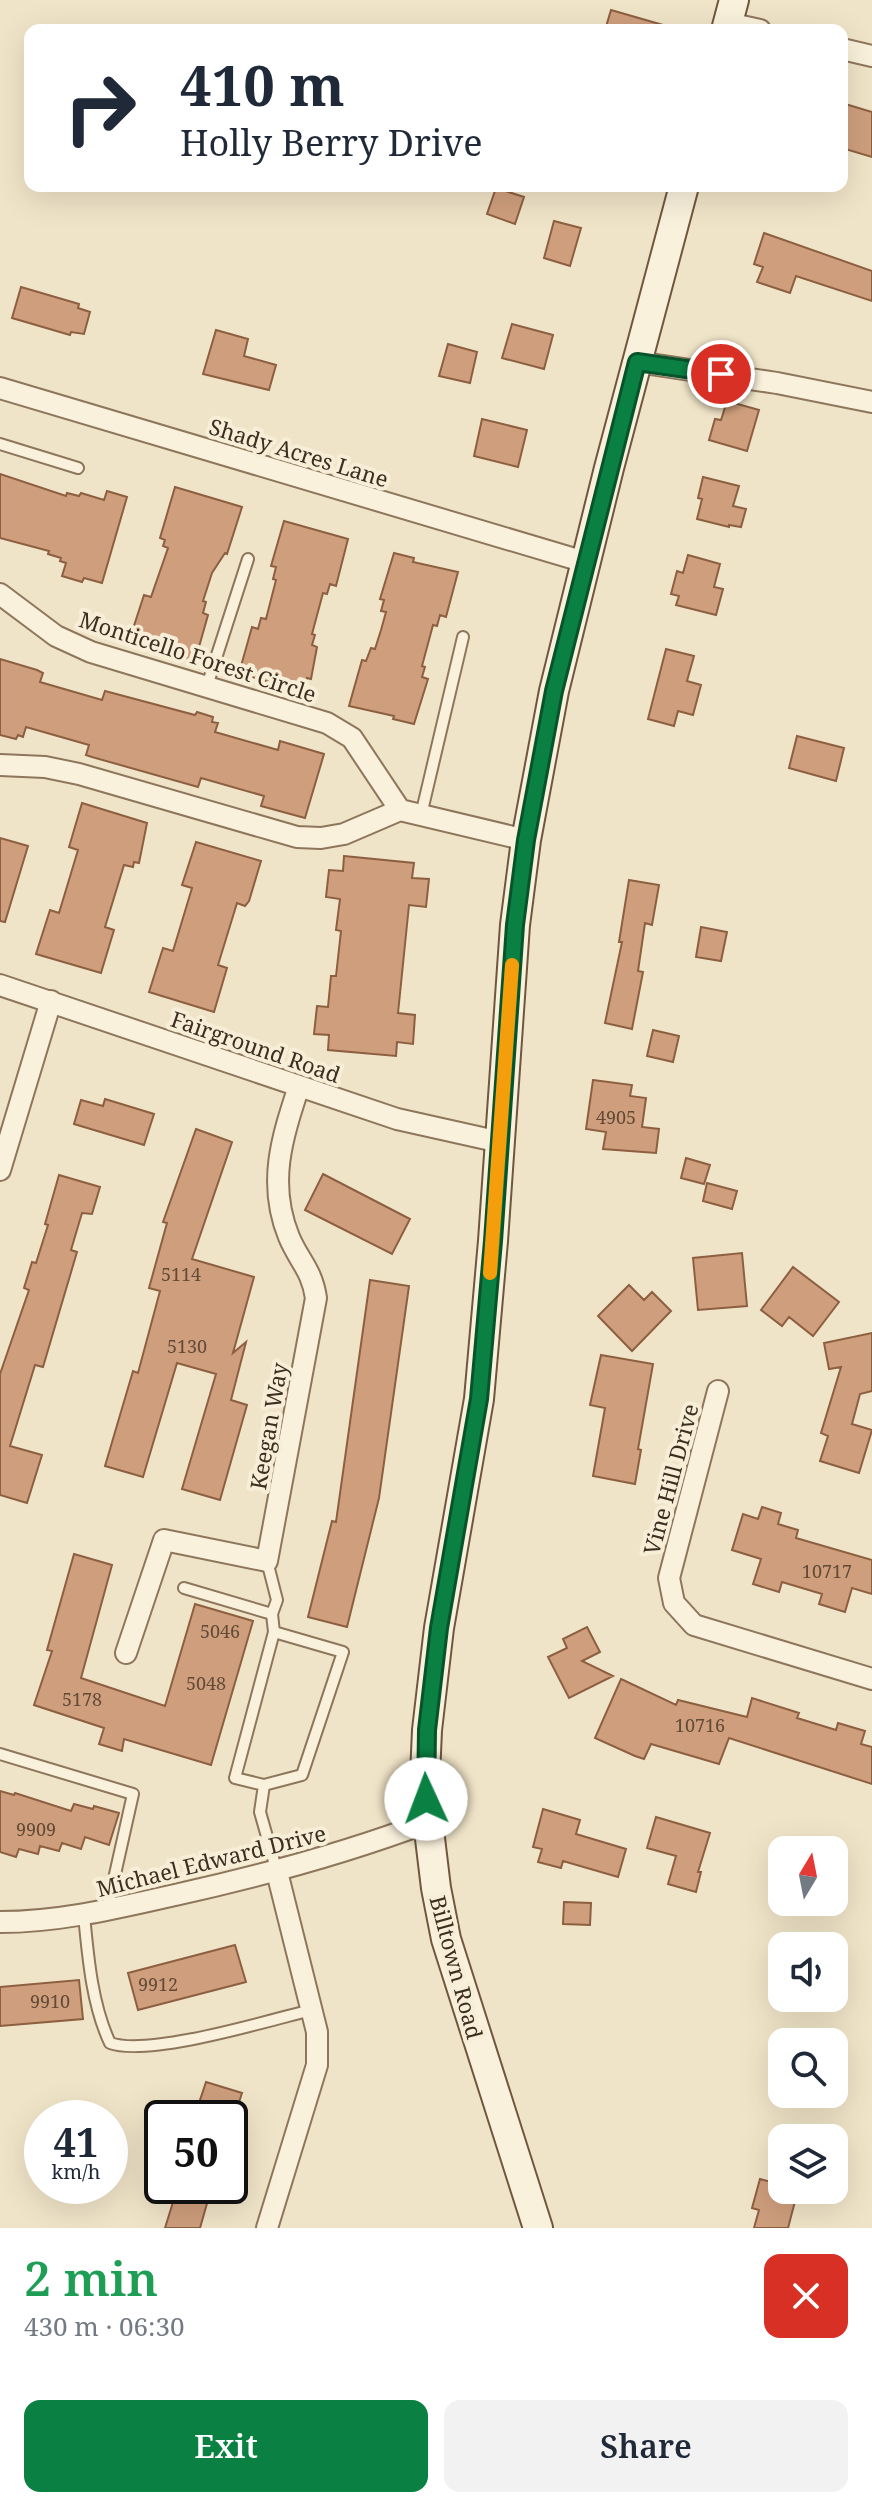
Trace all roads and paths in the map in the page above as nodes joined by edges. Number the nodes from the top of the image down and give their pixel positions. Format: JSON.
{"nodes":[{"id":1,"x":848,"y":50,"type":"edge"},
{"id":2,"x":872,"y":56,"type":"edge"},
{"id":3,"x":682,"y":192,"type":"edge"},
{"id":4,"x":637,"y":362,"type":"junction"},
{"id":5,"x":0,"y":388,"type":"edge"},
{"id":6,"x":872,"y":402,"type":"edge"},
{"id":7,"x":0,"y":444,"type":"edge"},
{"id":8,"x":78,"y":468,"type":"dead end"},
{"id":9,"x":248,"y":559,"type":"dead end"},
{"id":10,"x":585,"y":562,"type":"junction"},
{"id":11,"x":0,"y":594,"type":"edge"},
{"id":12,"x":463,"y":637,"type":"dead end"},
{"id":13,"x":207,"y":686,"type":"junction"},
{"id":14,"x":0,"y":765,"type":"edge"},
{"id":15,"x":400,"y":810,"type":"junction"},
{"id":16,"x":421,"y":815,"type":"junction"},
{"id":17,"x":526,"y":840,"type":"junction"},
{"id":18,"x":0,"y":985,"type":"edge"},
{"id":19,"x":51,"y":1001,"type":"junction"},
{"id":20,"x":299,"y":1086,"type":"junction"},
{"id":21,"x":500,"y":1142,"type":"junction"},
{"id":22,"x":0,"y":1170,"type":"edge"},
{"id":23,"x":718,"y":1391,"type":"dead end"},
{"id":24,"x":267,"y":1561,"type":"junction"},
{"id":25,"x":184,"y":1588,"type":"dead end"},
{"id":26,"x":272,"y":1614,"type":"junction"},
{"id":27,"x":274,"y":1632,"type":"junction"},
{"id":28,"x":126,"y":1653,"type":"dead end"},
{"id":29,"x":872,"y":1679,"type":"edge"},
{"id":30,"x":0,"y":1754,"type":"edge"},
{"id":31,"x":264,"y":1785,"type":"junction"},
{"id":32,"x":428,"y":1822,"type":"junction"},
{"id":33,"x":277,"y":1872,"type":"junction"},
{"id":34,"x":106,"y":1911,"type":"junction"},
{"id":35,"x":84,"y":1915,"type":"junction"},
{"id":36,"x":0,"y":1922,"type":"edge"},
{"id":37,"x":311,"y":2010,"type":"junction"},
{"id":38,"x":267,"y":2228,"type":"edge"},
{"id":39,"x":538,"y":2228,"type":"edge"}],
"edges":[{"from":1,"to":2,"type":"street"},
{"from":3,"to":4,"type":"main road","name":"Billtown Road"},
{"from":4,"to":6,"type":"street"},
{"from":4,"to":10,"type":"main road","name":"Billtown Road"},
{"from":5,"to":10,"type":"street","name":"Shady Acres Lane"},
{"from":7,"to":8,"type":"lane"},
{"from":9,"to":13,"type":"lane"},
{"from":10,"to":17,"type":"main road","name":"Billtown Road"},
{"from":11,"to":13,"type":"street","name":"Monticello Forest Circle"},
{"from":12,"to":16,"type":"lane"},
{"from":13,"to":15,"type":"street","name":"Monticello Forest Circle"},
{"from":14,"to":15,"type":"street"},
{"from":15,"to":16,"type":"street"},
{"from":16,"to":17,"type":"street"},
{"from":17,"to":21,"type":"main road","name":"Billtown Road"},
{"from":18,"to":19,"type":"street","name":"Fairground Road"},
{"from":19,"to":20,"type":"street","name":"Fairground Road"},
{"from":19,"to":22,"type":"street"},
{"from":20,"to":21,"type":"street","name":"Fairground Road"},
{"from":20,"to":24,"type":"street","name":"Keegan Way"},
{"from":21,"to":32,"type":"main road","name":"Billtown Road"},
{"from":23,"to":29,"type":"street","name":"Vine Hill Drive"},
{"from":24,"to":26,"type":"lane"},
{"from":24,"to":28,"type":"street"},
{"from":25,"to":26,"type":"lane"},
{"from":26,"to":27,"type":"lane"},
{"from":27,"to":31,"type":"lane"},
{"from":27,"to":31,"type":"lane"},
{"from":30,"to":34,"type":"lane"},
{"from":31,"to":33,"type":"lane"},
{"from":32,"to":33,"type":"street","name":"Michael Edward Drive"},
{"from":32,"to":39,"type":"main road","name":"Billtown Road"},
{"from":33,"to":34,"type":"street","name":"Michael Edward Drive"},
{"from":33,"to":37,"type":"street"},
{"from":34,"to":35,"type":"street","name":"Michael Edward Drive"},
{"from":35,"to":36,"type":"street","name":"Michael Edward Drive"},
{"from":35,"to":37,"type":"lane"},
{"from":37,"to":38,"type":"street"}]}
